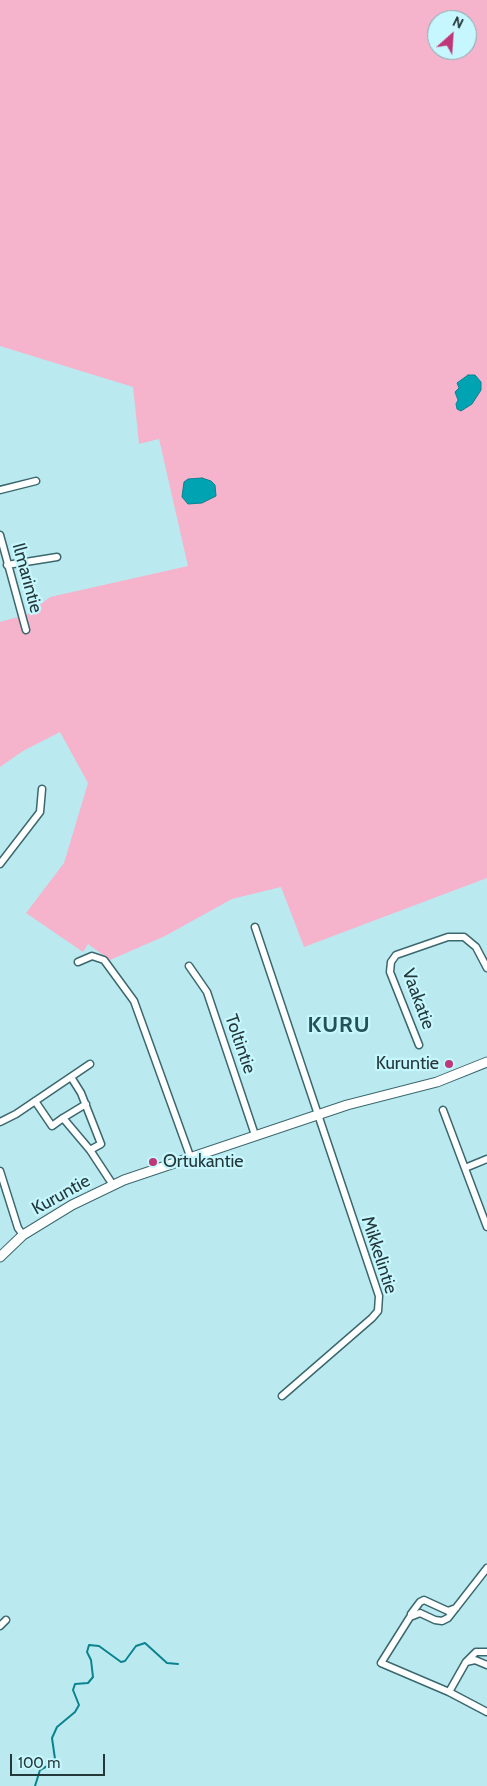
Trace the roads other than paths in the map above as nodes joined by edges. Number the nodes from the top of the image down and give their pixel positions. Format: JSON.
{"nodes":[{"id":1,"x":36,"y":481,"type":"dead end"},
{"id":2,"x":0,"y":490,"type":"edge"},
{"id":3,"x":0,"y":534,"type":"edge"},
{"id":4,"x":57,"y":557,"type":"dead end"},
{"id":5,"x":7,"y":565,"type":"junction"},
{"id":6,"x":26,"y":630,"type":"dead end"},
{"id":7,"x":42,"y":789,"type":"dead end"},
{"id":8,"x":0,"y":864,"type":"edge"},
{"id":9,"x":254,"y":928,"type":"dead end"},
{"id":10,"x":78,"y":962,"type":"dead end"},
{"id":11,"x":189,"y":966,"type":"dead end"},
{"id":12,"x":487,"y":968,"type":"edge"},
{"id":13,"x":419,"y":1045,"type":"dead end"},
{"id":14,"x":487,"y":1062,"type":"edge"},
{"id":15,"x":90,"y":1064,"type":"dead end"},
{"id":16,"x":71,"y":1077,"type":"junction"},
{"id":17,"x":35,"y":1101,"type":"junction"},
{"id":18,"x":86,"y":1104,"type":"junction"},
{"id":19,"x":443,"y":1110,"type":"dead end"},
{"id":20,"x":317,"y":1115,"type":"junction"},
{"id":21,"x":63,"y":1118,"type":"junction"},
{"id":22,"x":0,"y":1122,"type":"edge"},
{"id":23,"x":255,"y":1135,"type":"junction"},
{"id":24,"x":90,"y":1150,"type":"junction"},
{"id":25,"x":190,"y":1156,"type":"junction"},
{"id":26,"x":487,"y":1159,"type":"edge"},
{"id":27,"x":465,"y":1168,"type":"junction"},
{"id":28,"x":0,"y":1171,"type":"edge"},
{"id":29,"x":112,"y":1185,"type":"junction"},
{"id":30,"x":487,"y":1227,"type":"edge"},
{"id":31,"x":23,"y":1235,"type":"junction"},
{"id":32,"x":0,"y":1257,"type":"edge"},
{"id":33,"x":282,"y":1396,"type":"dead end"},
{"id":34,"x":487,"y":1568,"type":"edge"},
{"id":35,"x":457,"y":1608,"type":"junction"},
{"id":36,"x":410,"y":1616,"type":"junction"},
{"id":37,"x":6,"y":1620,"type":"dead end"},
{"id":38,"x":0,"y":1626,"type":"edge"},
{"id":39,"x":487,"y":1652,"type":"edge"},
{"id":40,"x":466,"y":1662,"type":"junction"},
{"id":41,"x":487,"y":1665,"type":"edge"},
{"id":42,"x":449,"y":1692,"type":"junction"},
{"id":43,"x":487,"y":1712,"type":"edge"}],
"edges":[{"from":1,"to":2,"type":"street"},
{"from":3,"to":5,"type":"street","name":"Ilmarintie"},
{"from":4,"to":5,"type":"street"},
{"from":5,"to":6,"type":"street","name":"Ilmarintie"},
{"from":7,"to":8,"type":"street"},
{"from":9,"to":20,"type":"street","name":"Mikkelintie"},
{"from":10,"to":25,"type":"street"},
{"from":11,"to":23,"type":"street","name":"Toltintie"},
{"from":12,"to":13,"type":"street","name":"Vaakatie"},
{"from":14,"to":20,"type":"street","name":"Kuruntie"},
{"from":15,"to":16,"type":"street"},
{"from":16,"to":17,"type":"street"},
{"from":16,"to":18,"type":"street"},
{"from":17,"to":21,"type":"street"},
{"from":17,"to":22,"type":"street"},
{"from":18,"to":21,"type":"street"},
{"from":18,"to":24,"type":"street"},
{"from":19,"to":27,"type":"street"},
{"from":20,"to":23,"type":"street","name":"Kuruntie"},
{"from":20,"to":33,"type":"street","name":"Mikkelintie"},
{"from":21,"to":24,"type":"street"},
{"from":23,"to":25,"type":"street","name":"Kuruntie"},
{"from":24,"to":29,"type":"street"},
{"from":25,"to":29,"type":"street","name":"Kuruntie"},
{"from":26,"to":27,"type":"street"},
{"from":27,"to":30,"type":"street"},
{"from":28,"to":31,"type":"street"},
{"from":29,"to":31,"type":"street","name":"Kuruntie"},
{"from":31,"to":32,"type":"street","name":"Kuruntie"},
{"from":34,"to":35,"type":"street"},
{"from":35,"to":36,"type":"street"},
{"from":35,"to":36,"type":"street"},
{"from":36,"to":42,"type":"street"},
{"from":37,"to":38,"type":"street"},
{"from":39,"to":40,"type":"street"},
{"from":40,"to":41,"type":"street"},
{"from":40,"to":42,"type":"street"},
{"from":42,"to":43,"type":"street"}]}
